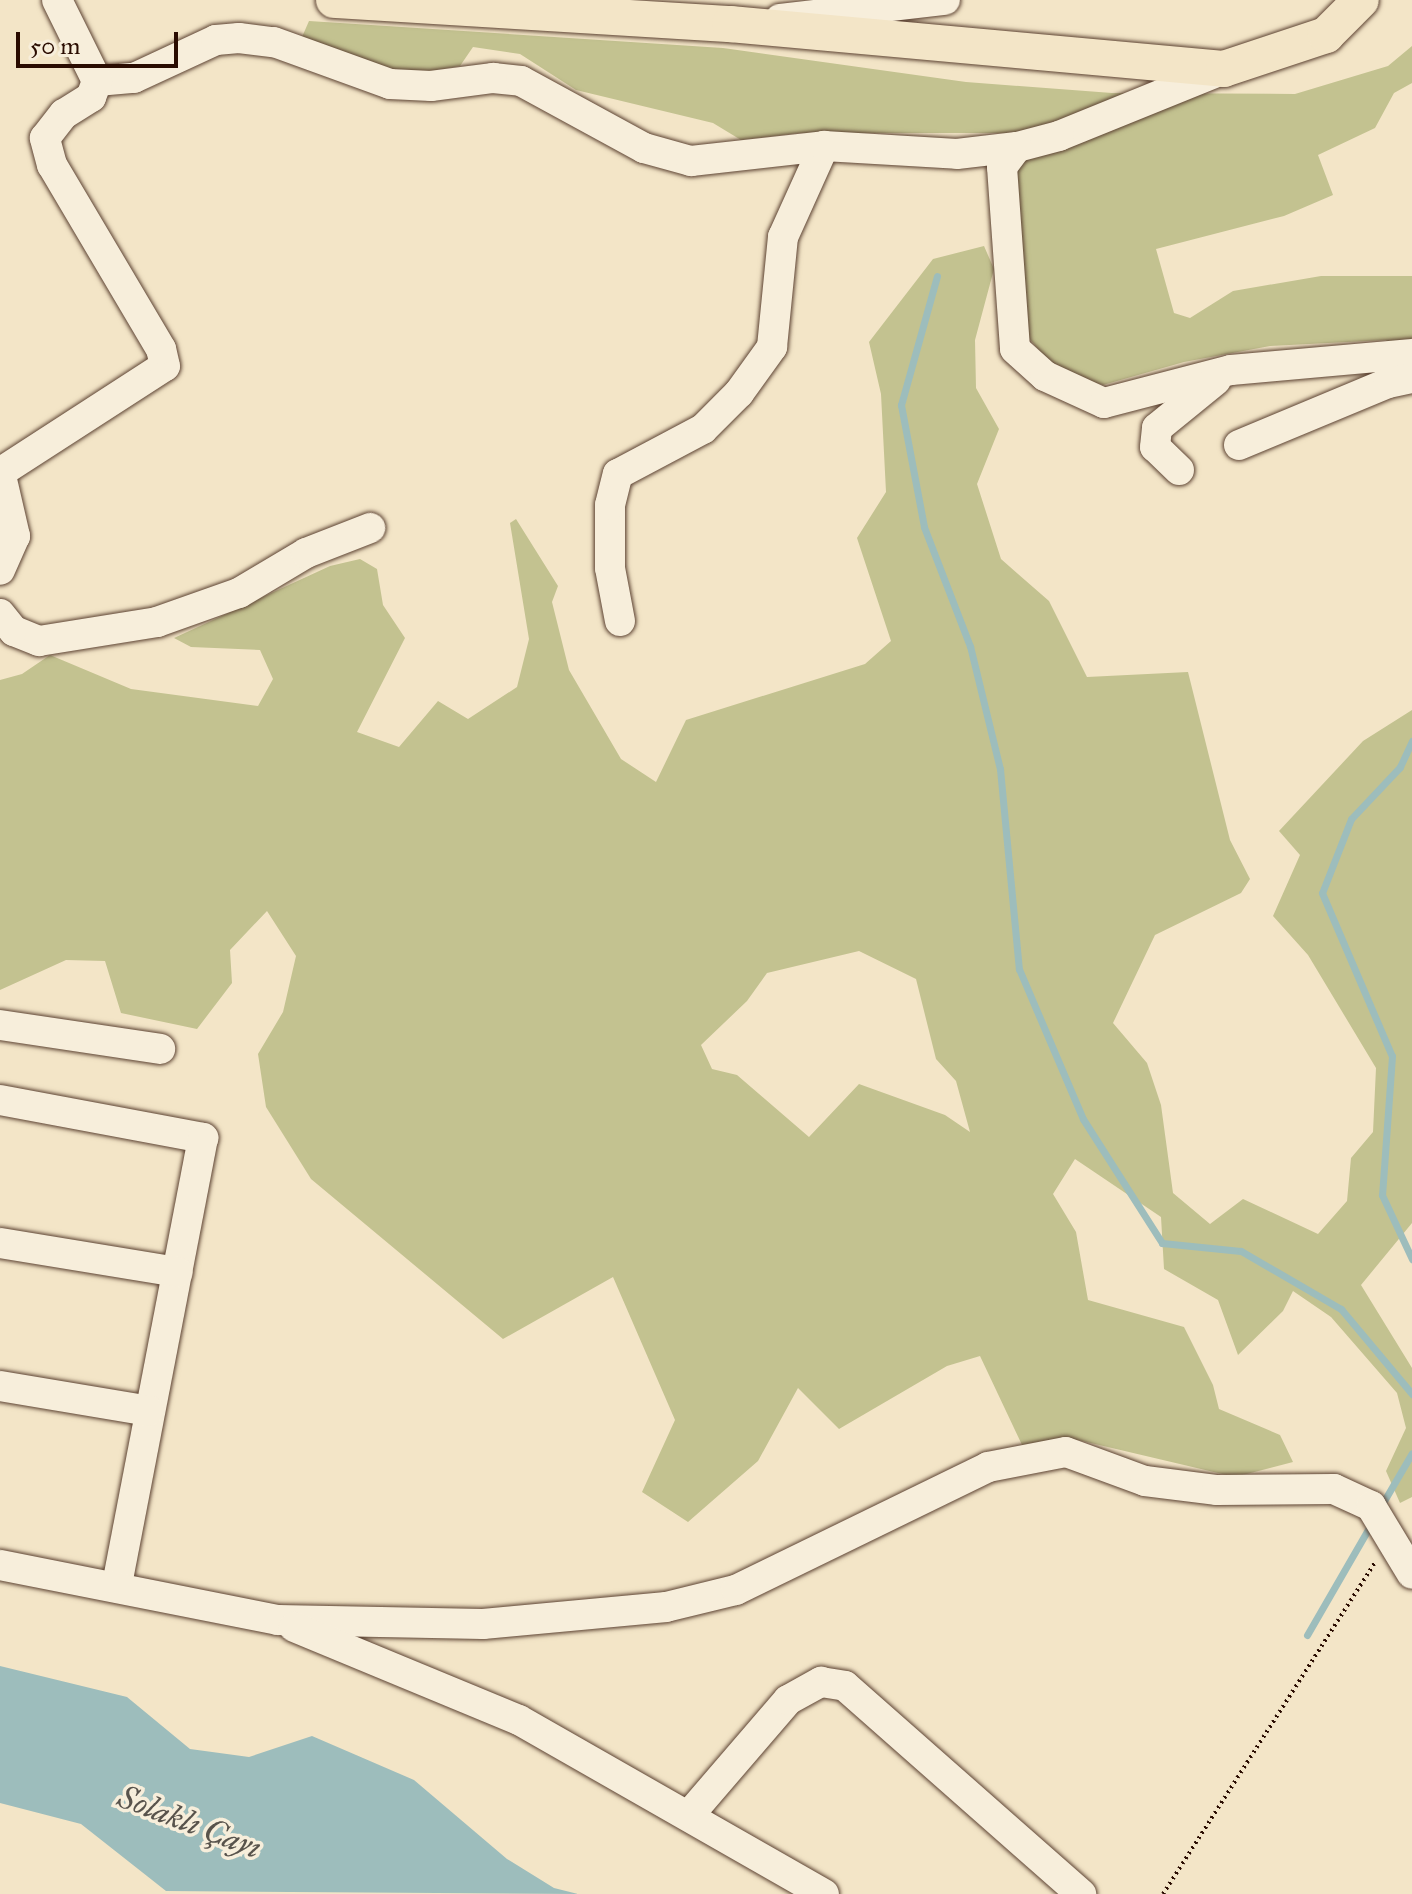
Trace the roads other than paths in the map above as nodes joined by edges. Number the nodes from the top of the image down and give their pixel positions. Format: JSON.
{"nodes":[{"id":1,"x":57,"y":0,"type":"edge"},
{"id":2,"x":334,"y":0,"type":"edge"},
{"id":3,"x":945,"y":0,"type":"edge"},
{"id":4,"x":1361,"y":0,"type":"edge"},
{"id":5,"x":730,"y":24,"type":"junction"},
{"id":6,"x":1224,"y":69,"type":"junction"},
{"id":7,"x":97,"y":81,"type":"junction"},
{"id":8,"x":824,"y":146,"type":"junction"},
{"id":9,"x":1017,"y":147,"type":"junction"},
{"id":10,"x":1412,"y":354,"type":"edge"},
{"id":11,"x":1231,"y":370,"type":"junction"},
{"id":12,"x":1412,"y":378,"type":"edge"},
{"id":13,"x":1239,"y":445,"type":"dead end"},
{"id":14,"x":1179,"y":470,"type":"dead end"},
{"id":15,"x":0,"y":472,"type":"edge"},
{"id":16,"x":370,"y":528,"type":"dead end"},
{"id":17,"x":0,"y":570,"type":"edge"},
{"id":18,"x":0,"y":614,"type":"edge"},
{"id":19,"x":620,"y":621,"type":"dead end"},
{"id":20,"x":0,"y":1025,"type":"edge"},
{"id":21,"x":160,"y":1049,"type":"dead end"},
{"id":22,"x":0,"y":1100,"type":"edge"},
{"id":23,"x":0,"y":1243,"type":"edge"},
{"id":24,"x":178,"y":1272,"type":"junction"},
{"id":25,"x":0,"y":1386,"type":"edge"},
{"id":26,"x":149,"y":1411,"type":"junction"},
{"id":27,"x":0,"y":1565,"type":"edge"},
{"id":28,"x":1412,"y":1574,"type":"edge"},
{"id":29,"x":117,"y":1586,"type":"junction"},
{"id":30,"x":278,"y":1620,"type":"junction"},
{"id":31,"x":690,"y":1814,"type":"junction"},
{"id":32,"x":824,"y":1894,"type":"edge"},
{"id":33,"x":1081,"y":1894,"type":"edge"}],
"edges":[{"from":1,"to":7,"type":"street"},
{"from":2,"to":5,"type":"main road"},
{"from":3,"to":5,"type":"street"},
{"from":4,"to":6,"type":"main road"},
{"from":5,"to":6,"type":"main road"},
{"from":6,"to":9,"type":"street"},
{"from":7,"to":8,"type":"street"},
{"from":7,"to":15,"type":"street"},
{"from":8,"to":9,"type":"street"},
{"from":8,"to":19,"type":"street"},
{"from":9,"to":11,"type":"street"},
{"from":10,"to":11,"type":"street"},
{"from":11,"to":14,"type":"street"},
{"from":12,"to":13,"type":"street"},
{"from":15,"to":17,"type":"street"},
{"from":16,"to":18,"type":"street"},
{"from":20,"to":21,"type":"street"},
{"from":22,"to":24,"type":"street"},
{"from":23,"to":24,"type":"street"},
{"from":24,"to":26,"type":"street"},
{"from":25,"to":26,"type":"street"},
{"from":26,"to":29,"type":"street"},
{"from":27,"to":29,"type":"street"},
{"from":28,"to":30,"type":"street"},
{"from":29,"to":30,"type":"street"},
{"from":30,"to":31,"type":"street"},
{"from":31,"to":32,"type":"street"},
{"from":31,"to":33,"type":"street"}]}
